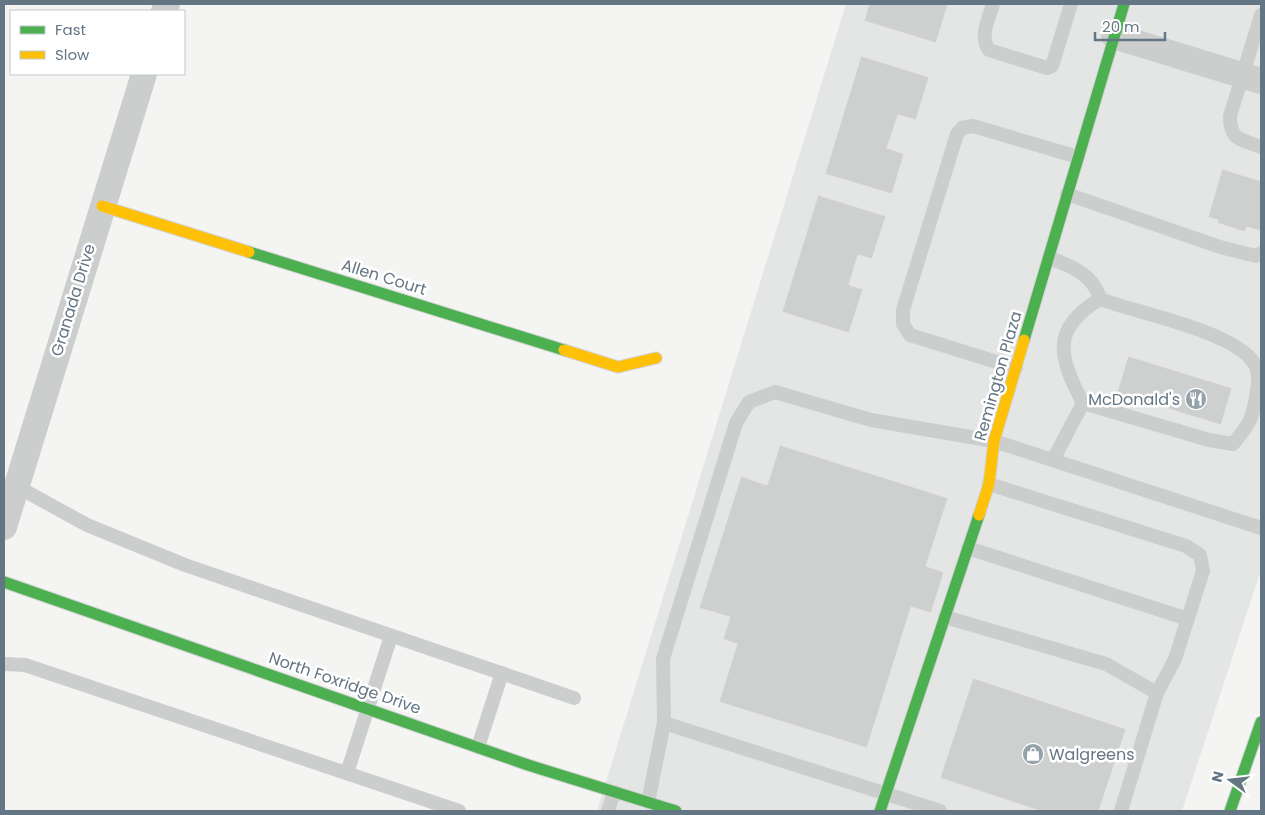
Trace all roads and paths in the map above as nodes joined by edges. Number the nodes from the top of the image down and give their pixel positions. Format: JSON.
{"nodes":[{"id":1,"x":993,"y":4,"type":"edge"},
{"id":2,"x":1072,"y":4,"type":"edge"},
{"id":3,"x":1124,"y":4,"type":"edge"},
{"id":4,"x":1261,"y":15,"type":"edge"},
{"id":5,"x":1114,"y":36,"type":"junction"},
{"id":6,"x":144,"y":75,"type":"edge"},
{"id":7,"x":1252,"y":78,"type":"edge"},
{"id":8,"x":1261,"y":147,"type":"edge"},
{"id":9,"x":1078,"y":157,"type":"junction"},
{"id":10,"x":1067,"y":194,"type":"junction"},
{"id":11,"x":102,"y":206,"type":"junction"},
{"id":12,"x":1261,"y":253,"type":"edge"},
{"id":13,"x":1048,"y":258,"type":"junction"},
{"id":14,"x":1100,"y":299,"type":"junction"},
{"id":15,"x":656,"y":358,"type":"dead end"},
{"id":16,"x":1016,"y":368,"type":"junction"},
{"id":17,"x":1083,"y":403,"type":"junction"},
{"id":18,"x":994,"y":441,"type":"junction"},
{"id":19,"x":1053,"y":460,"type":"junction"},
{"id":20,"x":989,"y":484,"type":"junction"},
{"id":21,"x":16,"y":486,"type":"junction"},
{"id":22,"x":4,"y":527,"type":"edge"},
{"id":23,"x":1261,"y":528,"type":"edge"},
{"id":24,"x":968,"y":548,"type":"junction"},
{"id":25,"x":4,"y":582,"type":"edge"},
{"id":26,"x":945,"y":617,"type":"junction"},
{"id":27,"x":1188,"y":619,"type":"junction"},
{"id":28,"x":391,"y":636,"type":"junction"},
{"id":29,"x":4,"y":664,"type":"edge"},
{"id":30,"x":502,"y":674,"type":"junction"},
{"id":31,"x":1156,"y":693,"type":"junction"},
{"id":32,"x":574,"y":698,"type":"dead end"},
{"id":33,"x":369,"y":709,"type":"junction"},
{"id":34,"x":1261,"y":722,"type":"edge"},
{"id":35,"x":664,"y":723,"type":"junction"},
{"id":36,"x":478,"y":747,"type":"junction"},
{"id":37,"x":347,"y":773,"type":"junction"},
{"id":38,"x":614,"y":792,"type":"junction"},
{"id":39,"x":886,"y":794,"type":"junction"},
{"id":40,"x":648,"y":802,"type":"junction"},
{"id":41,"x":459,"y":811,"type":"edge"},
{"id":42,"x":608,"y":811,"type":"edge"},
{"id":43,"x":676,"y":811,"type":"edge"},
{"id":44,"x":880,"y":811,"type":"edge"},
{"id":45,"x":940,"y":811,"type":"edge"},
{"id":46,"x":1121,"y":811,"type":"edge"},
{"id":47,"x":1230,"y":811,"type":"edge"}],
"edges":[{"from":1,"to":2,"type":"lane"},
{"from":3,"to":5,"type":"street","name":"Remington Plaza"},
{"from":4,"to":7,"type":"lane"},
{"from":5,"to":7,"type":"street"},
{"from":5,"to":9,"type":"street","name":"Remington Plaza"},
{"from":6,"to":11,"type":"street","name":"Granada Drive"},
{"from":7,"to":8,"type":"lane"},
{"from":9,"to":10,"type":"street","name":"Remington Plaza"},
{"from":9,"to":16,"type":"lane"},
{"from":10,"to":12,"type":"lane"},
{"from":10,"to":13,"type":"street","name":"Remington Plaza"},
{"from":11,"to":15,"type":"street","name":"Allen Court"},
{"from":11,"to":21,"type":"street","name":"Granada Drive"},
{"from":13,"to":14,"type":"lane"},
{"from":13,"to":16,"type":"street","name":"Remington Plaza"},
{"from":14,"to":17,"type":"lane"},
{"from":14,"to":17,"type":"lane"},
{"from":16,"to":18,"type":"street","name":"Remington Plaza"},
{"from":17,"to":19,"type":"lane"},
{"from":18,"to":19,"type":"lane"},
{"from":18,"to":20,"type":"street","name":"Remington Plaza"},
{"from":18,"to":35,"type":"lane"},
{"from":19,"to":23,"type":"lane"},
{"from":20,"to":24,"type":"street","name":"Remington Plaza"},
{"from":20,"to":27,"type":"lane"},
{"from":21,"to":22,"type":"street","name":"Granada Drive"},
{"from":21,"to":28,"type":"lane"},
{"from":24,"to":26,"type":"street","name":"Remington Plaza"},
{"from":24,"to":27,"type":"lane"},
{"from":25,"to":33,"type":"street","name":"North Foxridge Drive"},
{"from":26,"to":31,"type":"lane"},
{"from":26,"to":39,"type":"street","name":"Remington Plaza"},
{"from":27,"to":31,"type":"lane"},
{"from":28,"to":30,"type":"lane"},
{"from":28,"to":33,"type":"lane"},
{"from":29,"to":37,"type":"lane"},
{"from":30,"to":32,"type":"lane"},
{"from":30,"to":36,"type":"lane"},
{"from":31,"to":46,"type":"lane"},
{"from":33,"to":36,"type":"street","name":"North Foxridge Drive"},
{"from":33,"to":37,"type":"lane"},
{"from":34,"to":47,"type":"street"},
{"from":35,"to":39,"type":"lane"},
{"from":35,"to":40,"type":"lane"},
{"from":36,"to":38,"type":"street","name":"North Foxridge Drive"},
{"from":37,"to":41,"type":"lane"},
{"from":38,"to":40,"type":"street","name":"North Foxridge Drive"},
{"from":38,"to":42,"type":"lane"},
{"from":39,"to":44,"type":"street","name":"Remington Plaza"},
{"from":39,"to":45,"type":"lane"},
{"from":40,"to":43,"type":"street","name":"North Foxridge Drive"}]}
